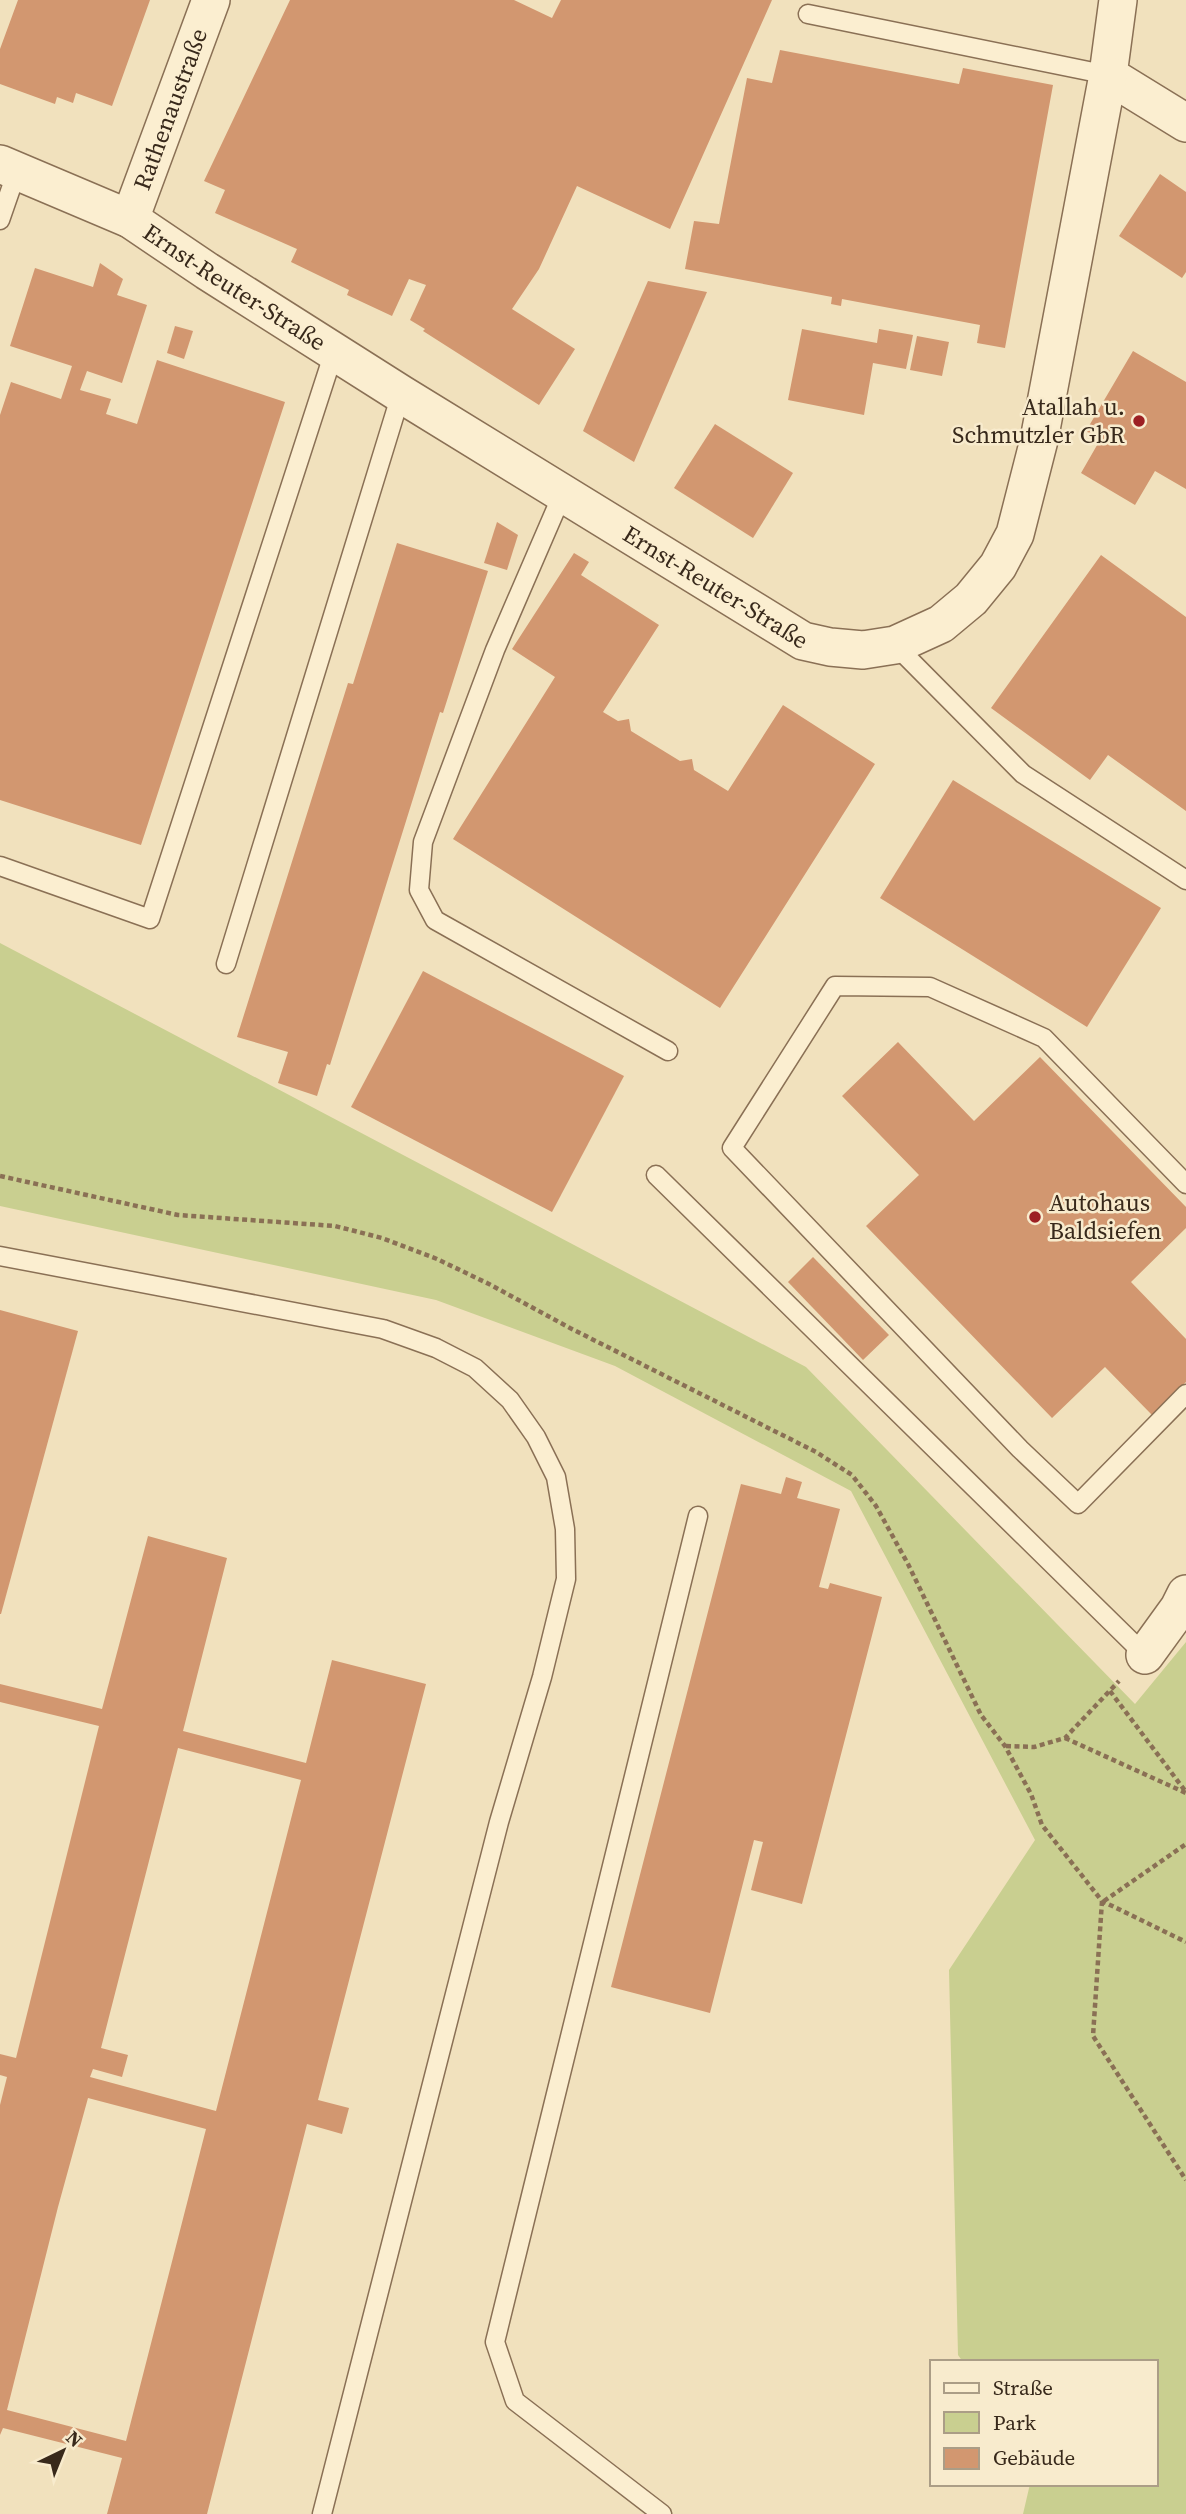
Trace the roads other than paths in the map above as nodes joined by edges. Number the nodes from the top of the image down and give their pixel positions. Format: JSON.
{"nodes":[{"id":1,"x":211,"y":0,"type":"edge"},
{"id":2,"x":1113,"y":3,"type":"edge"},
{"id":3,"x":808,"y":15,"type":"dead end"},
{"id":4,"x":1108,"y":75,"type":"junction"},
{"id":5,"x":1186,"y":123,"type":"edge"},
{"id":6,"x":9,"y":167,"type":"edge"},
{"id":7,"x":130,"y":219,"type":"junction"},
{"id":8,"x":0,"y":220,"type":"edge"},
{"id":9,"x":334,"y":352,"type":"junction"},
{"id":10,"x":401,"y":394,"type":"junction"},
{"id":11,"x":562,"y":495,"type":"junction"},
{"id":12,"x":895,"y":646,"type":"junction"},
{"id":13,"x":0,"y":866,"type":"edge"},
{"id":14,"x":1186,"y":880,"type":"edge"},
{"id":15,"x":226,"y":964,"type":"dead end"},
{"id":16,"x":668,"y":1051,"type":"dead end"},
{"id":17,"x":656,"y":1175,"type":"dead end"},
{"id":18,"x":1186,"y":1184,"type":"edge"},
{"id":19,"x":0,"y":1256,"type":"edge"},
{"id":20,"x":1186,"y":1394,"type":"edge"},
{"id":21,"x":698,"y":1516,"type":"dead end"},
{"id":22,"x":1186,"y":1594,"type":"edge"},
{"id":23,"x":1145,"y":1655,"type":"joint"},
{"id":24,"x":321,"y":2514,"type":"edge"},
{"id":25,"x":662,"y":2514,"type":"edge"}],
"edges":[{"from":1,"to":7,"type":"street","name":"Rathenaustraße"},
{"from":2,"to":4,"type":"street","name":"Ernst-Reuter-Straße"},
{"from":3,"to":4,"type":"lane"},
{"from":4,"to":5,"type":"street"},
{"from":4,"to":12,"type":"street","name":"Ernst-Reuter-Straße"},
{"from":6,"to":7,"type":"street","name":"Ernst-Reuter-Straße"},
{"from":6,"to":8,"type":"lane"},
{"from":7,"to":9,"type":"street","name":"Ernst-Reuter-Straße"},
{"from":9,"to":10,"type":"street","name":"Ernst-Reuter-Straße"},
{"from":9,"to":13,"type":"lane"},
{"from":10,"to":11,"type":"street","name":"Ernst-Reuter-Straße"},
{"from":10,"to":15,"type":"lane"},
{"from":11,"to":12,"type":"street","name":"Ernst-Reuter-Straße"},
{"from":11,"to":16,"type":"lane"},
{"from":12,"to":14,"type":"lane"},
{"from":17,"to":23,"type":"lane"},
{"from":18,"to":20,"type":"lane"},
{"from":19,"to":24,"type":"lane"},
{"from":21,"to":25,"type":"lane"},
{"from":22,"to":23,"type":"street"}]}
